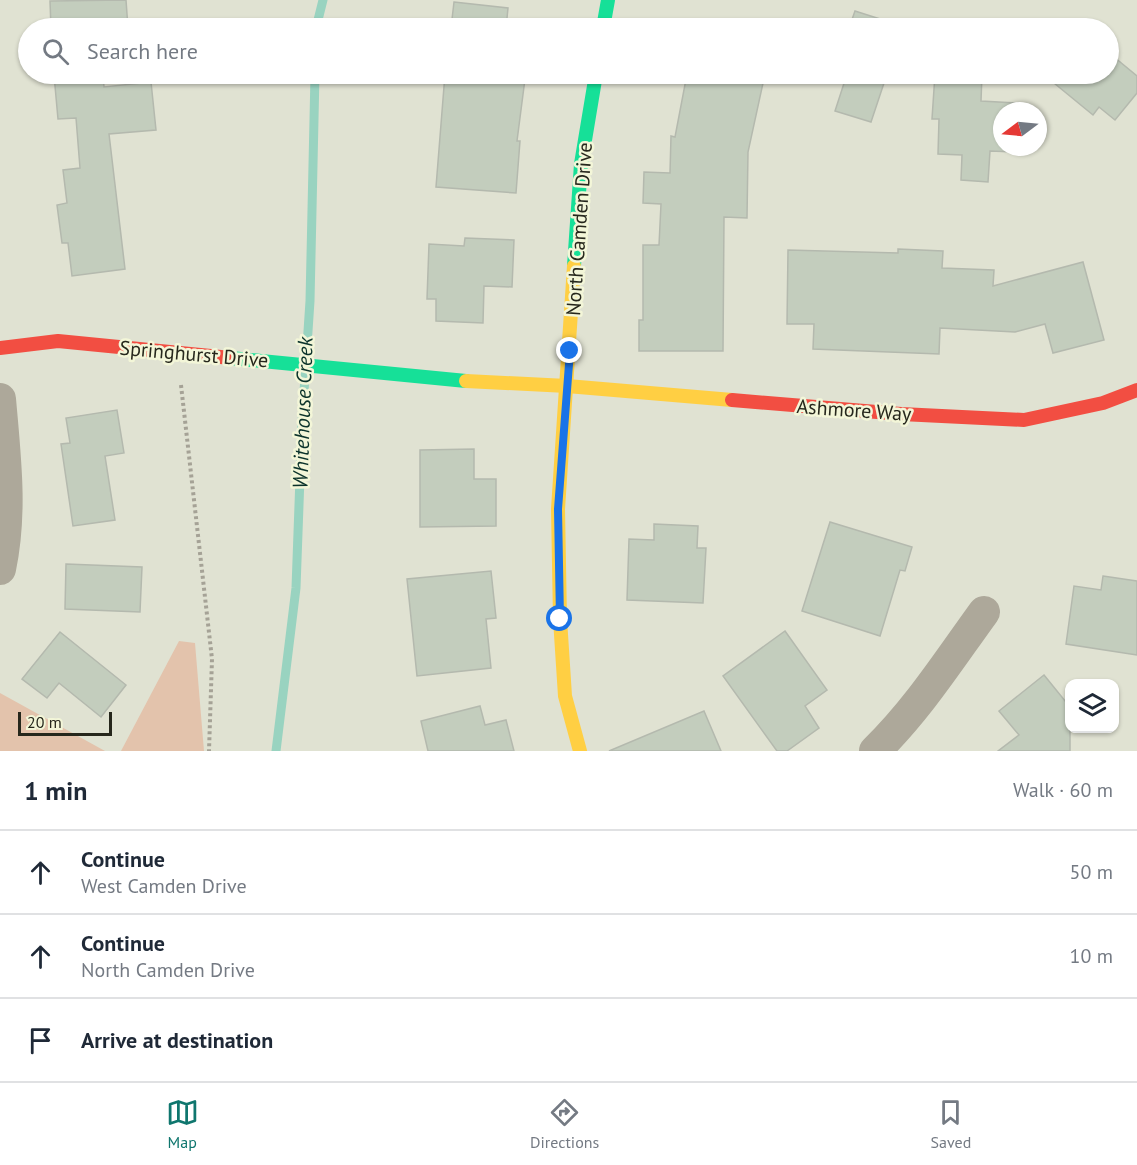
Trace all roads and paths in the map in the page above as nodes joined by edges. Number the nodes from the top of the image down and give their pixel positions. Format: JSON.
{"nodes":[{"id":1,"x":608,"y":0,"type":"edge"},
{"id":2,"x":605,"y":18,"type":"edge"},
{"id":3,"x":594,"y":84,"type":"edge"},
{"id":4,"x":0,"y":348,"type":"edge"},
{"id":5,"x":567,"y":386,"type":"junction"},
{"id":6,"x":181,"y":388,"type":"dead end"},
{"id":7,"x":1137,"y":390,"type":"edge"},
{"id":8,"x":0,"y":399,"type":"edge"},
{"id":9,"x":0,"y":569,"type":"edge"},
{"id":10,"x":984,"y":612,"type":"dead end"},
{"id":11,"x":209,"y":751,"type":"edge"},
{"id":12,"x":580,"y":751,"type":"edge"},
{"id":13,"x":875,"y":751,"type":"edge"}],
"edges":[{"from":1,"to":2,"type":"street"},
{"from":3,"to":5,"type":"street","name":"North Camden Drive"},
{"from":4,"to":5,"type":"street","name":"Springhurst Drive"},
{"from":5,"to":7,"type":"street","name":"Ashmore Way"},
{"from":5,"to":12,"type":"street","name":"North Camden Drive"},
{"from":6,"to":11,"type":"path"},
{"from":8,"to":9,"type":"street"},
{"from":10,"to":13,"type":"street"}]}
